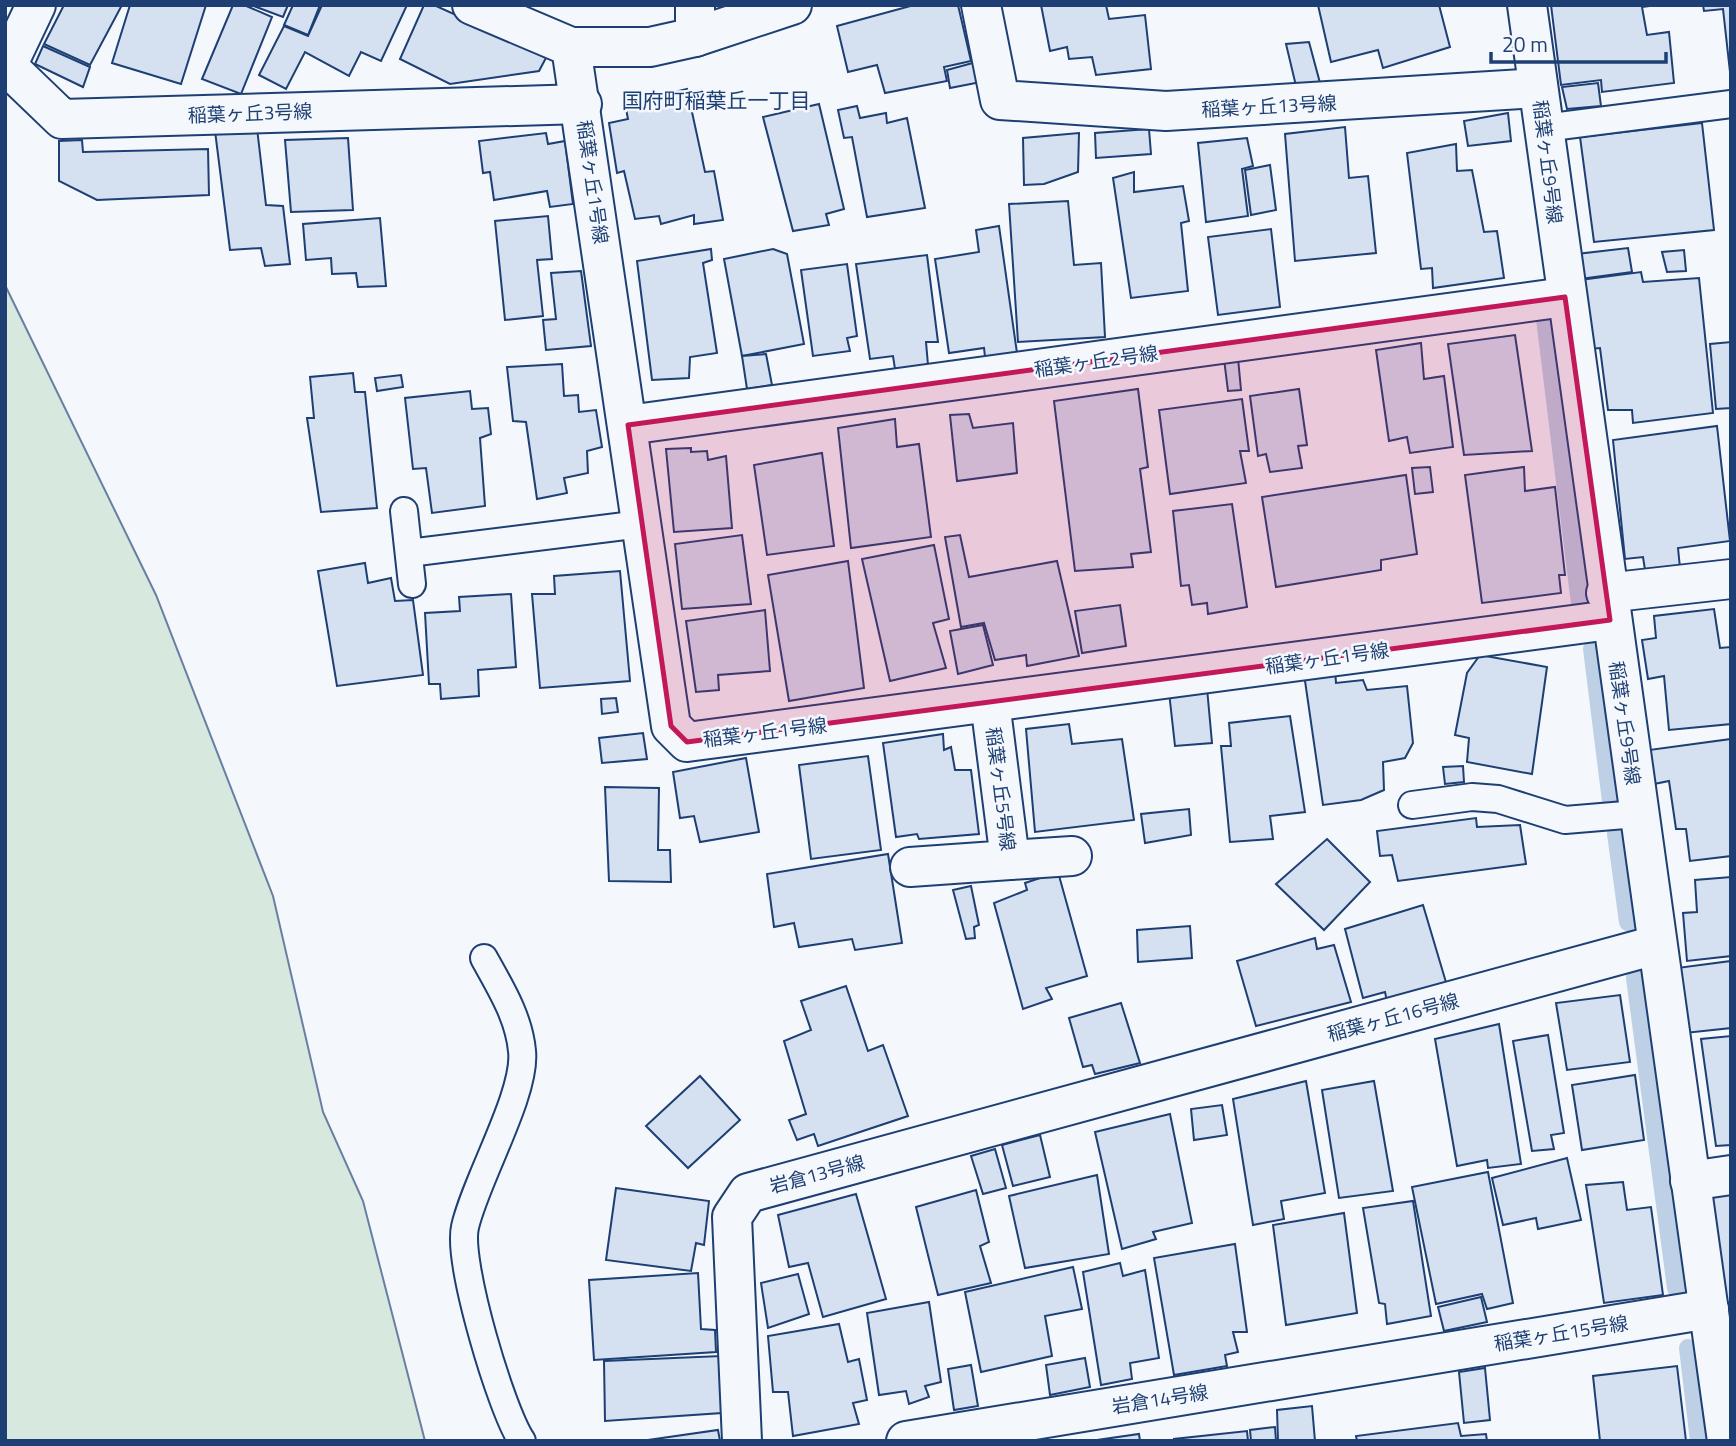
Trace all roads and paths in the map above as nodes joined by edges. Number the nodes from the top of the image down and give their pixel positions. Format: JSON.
{"nodes":[{"id":1,"x":36,"y":5,"type":"edge"},
{"id":2,"x":472,"y":5,"type":"edge"},
{"id":3,"x":792,"y":5,"type":"edge"},
{"id":4,"x":981,"y":5,"type":"edge"},
{"id":5,"x":1527,"y":5,"type":"edge"},
{"id":6,"x":695,"y":21,"type":"edge"},
{"id":7,"x":571,"y":47,"type":"junction"},
{"id":8,"x":1538,"y":88,"type":"junction"},
{"id":9,"x":582,"y":104,"type":"junction"},
{"id":10,"x":1731,"y":104,"type":"edge"},
{"id":11,"x":1544,"y":128,"type":"junction"},
{"id":12,"x":1565,"y":297,"type":"junction"},
{"id":13,"x":628,"y":425,"type":"junction"},
{"id":14,"x":404,"y":511,"type":"dead end"},
{"id":15,"x":641,"y":524,"type":"junction"},
{"id":16,"x":409,"y":553,"type":"junction"},
{"id":17,"x":1731,"y":579,"type":"edge"},
{"id":18,"x":412,"y":584,"type":"dead end"},
{"id":19,"x":1608,"y":607,"type":"junction"},
{"id":20,"x":990,"y":702,"type":"junction"},
{"id":21,"x":1412,"y":805,"type":"dead end"},
{"id":22,"x":1637,"y":814,"type":"junction"},
{"id":23,"x":1072,"y":856,"type":"dead end"},
{"id":24,"x":1010,"y":860,"type":"junction"},
{"id":25,"x":910,"y":867,"type":"dead end"},
{"id":26,"x":1656,"y":945,"type":"junction"},
{"id":27,"x":484,"y":958,"type":"dead end"},
{"id":28,"x":1130,"y":1089,"type":"joint"},
{"id":29,"x":1731,"y":1175,"type":"edge"},
{"id":30,"x":1690,"y":1181,"type":"junction"},
{"id":31,"x":1709,"y":1309,"type":"junction"},
{"id":32,"x":1414,"y":1356,"type":"joint"},
{"id":33,"x":522,"y":1441,"type":"edge"},
{"id":34,"x":742,"y":1441,"type":"edge"},
{"id":35,"x":906,"y":1441,"type":"edge"},
{"id":36,"x":1727,"y":1441,"type":"edge"}],
"edges":[{"from":1,"to":9,"type":"street","name":"稲葉ヶ丘3号線"},
{"from":2,"to":7,"type":"street"},
{"from":3,"to":6,"type":"street"},
{"from":4,"to":8,"type":"street","name":"稲葉ヶ丘13号線"},
{"from":5,"to":8,"type":"street","name":"稲葉ヶ丘9号線"},
{"from":6,"to":7,"type":"street"},
{"from":7,"to":9,"type":"street","name":"稲葉ヶ丘1号線"},
{"from":8,"to":11,"type":"street","name":"稲葉ヶ丘9号線"},
{"from":9,"to":13,"type":"street","name":"稲葉ヶ丘1号線"},
{"from":10,"to":11,"type":"lane"},
{"from":11,"to":12,"type":"street","name":"稲葉ヶ丘9号線"},
{"from":12,"to":13,"type":"street","name":"稲葉ヶ丘2号線"},
{"from":12,"to":19,"type":"street","name":"稲葉ヶ丘9号線"},
{"from":13,"to":15,"type":"street","name":"稲葉ヶ丘1号線"},
{"from":14,"to":16,"type":"lane"},
{"from":15,"to":16,"type":"lane"},
{"from":15,"to":20,"type":"street","name":"稲葉ヶ丘1号線"},
{"from":16,"to":18,"type":"lane"},
{"from":17,"to":19,"type":"street","name":"稲葉ヶ丘1号線"},
{"from":19,"to":20,"type":"street","name":"稲葉ヶ丘1号線"},
{"from":19,"to":22,"type":"street","name":"稲葉ヶ丘9号線"},
{"from":20,"to":24,"type":"street","name":"稲葉ヶ丘5号線"},
{"from":21,"to":22,"type":"lane"},
{"from":22,"to":26,"type":"street","name":"稲葉ヶ丘9号線"},
{"from":23,"to":24,"type":"street"},
{"from":24,"to":25,"type":"street","name":"稲葉ヶ丘5号線"},
{"from":26,"to":28,"type":"street","name":"稲葉ヶ丘16号線"},
{"from":26,"to":30,"type":"street","name":"稲葉ヶ丘9号線"},
{"from":27,"to":33,"type":"lane"},
{"from":28,"to":34,"type":"street","name":"岩倉13号線"},
{"from":29,"to":30,"type":"street"},
{"from":30,"to":31,"type":"street","name":"稲葉ヶ丘9号線"},
{"from":31,"to":32,"type":"street","name":"稲葉ヶ丘15号線"},
{"from":31,"to":36,"type":"street","name":"稲葉ヶ丘9号線"},
{"from":32,"to":35,"type":"street","name":"岩倉14号線"}]}
